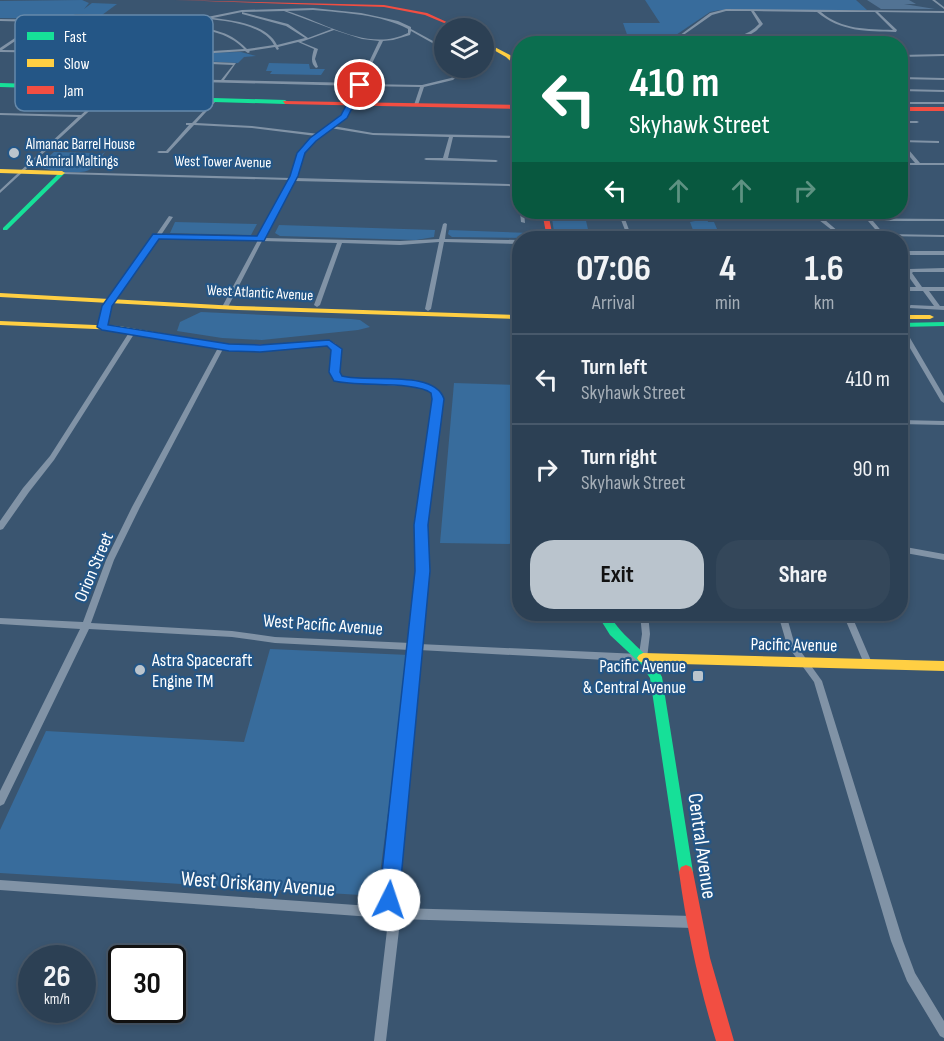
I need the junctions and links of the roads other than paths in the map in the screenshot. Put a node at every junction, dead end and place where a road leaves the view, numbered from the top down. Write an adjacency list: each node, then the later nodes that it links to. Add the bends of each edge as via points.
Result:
1 (177, 0): 10 (street, via 376,5)
2 (935, 1): 3 (street)
3 (944, 7): 8 (street)
4 (274, 8): 7 (street); 14 (street, via 357,13); 15 (street, via 307,17)
5 (752, 10): 6 (street); 17 (street, via 716,12); 18 (street, via 761,24 758,29)
6 (817, 10): 8 (street); 8 (street, via 830,22 852,30 896,31)
7 (233, 12): 9 (street); 22 (street, via 281,23)
8 (876, 12)
9 (213, 16)
10 (434, 18)
11 (0, 20): 12 (street)
12 (15, 20)
13 (213, 20): 26 (street, via 252,27)
14 (410, 28): 19 (street, via 410,33); 20 (street)
15 (333, 30): 22 (street); 23 (street)
16 (213, 31): 30 (street, via 237,40)
17 (680, 36)
18 (733, 36)
19 (403, 37): 20 (street); 23 (street)
20 (427, 38): 25 (street)
21 (15, 39): 28 (street)
22 (308, 39): 24 (street)
23 (382, 39): 44 (street)
24 (297, 42): 26 (street); 36 (street, via 316,49)
25 (434, 42)
26 (278, 46): 30 (street, via 262,53)
27 (494, 47): 33 (street)
28 (0, 49): 29 (street)
29 (15, 50)
30 (246, 50): 31 (street)
31 (213, 53)
32 (944, 54): 34 (street)
33 (512, 55)
34 (908, 56)
35 (213, 62): 41 (street, via 235,65)
36 (316, 67)
37 (452, 78): 45 (street)
38 (908, 78): 39 (street)
39 (944, 79)
40 (213, 82): 41 (street)
41 (221, 82): 44 (street)
42 (0, 85): 43 (street)
43 (15, 85)
44 (360, 85): 45 (street); 50 (street)
45 (422, 86): 53 (street)
46 (908, 90): 47 (street)
47 (944, 91)
48 (215, 100): 49 (street); 50 (street)
49 (213, 102)
50 (351, 103): 53 (street); 65 (street)
51 (908, 103): 52 (street)
52 (944, 103)
53 (416, 105): 54 (street)
54 (512, 108)
55 (908, 109): 56 (street)
56 (944, 109)
57 (87, 111): 60 (street)
58 (206, 111): 64 (street)
59 (0, 114): 60 (street)
60 (82, 116): 80 (street)
61 (908, 122): 62 (street)
62 (917, 122)
63 (187, 124): 64 (street)
64 (193, 124): 66 (street); 72 (street, via 167,152)
65 (331, 127): 66 (street); 67 (street, via 367,134)
66 (319, 135): 82 (street, via 301,153)
67 (451, 136): 68 (street); 74 (street)
68 (512, 137)
69 (908, 142): 70 (street)
70 (938, 142)
71 (908, 151): 77 (street)
72 (159, 152)
73 (426, 159): 74 (street)
74 (445, 160): 75 (street)
75 (496, 161)
76 (908, 164): 77 (street)
77 (919, 164): 78 (street)
78 (944, 164)
79 (0, 171): 80 (street, West Tower Avenue)
80 (22, 172): 81 (street, West Tower Avenue); 84 (street)
81 (62, 173): 82 (street, West Tower Avenue); 92 (street)
82 (292, 179): 83 (street, West Tower Avenue); 98 (street)
83 (512, 187)
84 (0, 192)
85 (171, 217): 96 (street)
86 (523, 219): 90 (street)
87 (822, 219): 88 (street); 93 (street)
88 (870, 220): 89 (street); 94 (street)
89 (944, 220)
90 (523, 222)
91 (445, 224): 99 (street)
92 (5, 229)
93 (836, 231)
94 (878, 231)
95 (908, 235): 97 (street)
96 (156, 236): 98 (street); 109 (street)
97 (944, 236)
98 (260, 239): 100 (street); 110 (street)
99 (441, 241): 100 (street); 101 (street); 113 (street)
100 (340, 242): 111 (street)
101 (512, 242)
102 (908, 253): 103 (street)
103 (944, 253)
104 (944, 270): 106 (street, via 911,270 909,273)
105 (908, 289): 106 (street)
106 (922, 289): 107 (street); 114 (street)
107 (944, 289)
108 (0, 295): 109 (street, West Atlantic Avenue)
109 (112, 299): 110 (street, West Atlantic Avenue); 121 (street)
110 (226, 304): 111 (street, West Atlantic Avenue); 117 (street, West Atlantic Avenue)
111 (317, 305): 113 (street, West Atlantic Avenue)
112 (911, 307): 114 (street)
113 (428, 309): 115 (street, West Atlantic Avenue)
114 (942, 311): 116 (street)
115 (512, 312)
116 (908, 316)
117 (512, 317)
118 (0, 323): 121 (street)
119 (944, 324): 120 (street)
120 (908, 325)
121 (102, 327): 122 (street)
122 (133, 331): 125 (street); 129 (street, via 52,458)
123 (909, 342): 126 (street)
124 (332, 344): 125 (street); 138 (street, via 337,349 334,372 338,378 424,385 438,395 421,525 423,571)
125 (221, 347): 137 (street, Orion Street, via 126,528)
126 (944, 401)
127 (908, 422): 128 (street)
128 (944, 423)
129 (0, 527)
130 (908, 550): 131 (street)
131 (944, 557)
132 (0, 621): 137 (street, West Pacific Avenue)
133 (605, 621): 139 (street, via 613,633)
134 (645, 621): 139 (street)
135 (784, 621): 140 (street, via 790,643)
136 (851, 621): 141 (street)
137 (86, 626): 138 (street, West Pacific Avenue); 143 (street, Orion Street)
138 (415, 647): 139 (street, West Pacific Avenue); 145 (street, via 392,855)
139 (643, 658): 140 (street, Pacific Avenue); 146 (street, Central Avenue, via 656,676 661,699)
140 (803, 662): 141 (street, Pacific Avenue); 147 (street, via 818,681 897,941 911,977)
141 (868, 663): 142 (street, Pacific Avenue)
142 (944, 666)
143 (0, 801)
144 (0, 885): 145 (street, West Oriskany Avenue)
145 (390, 913): 146 (street, West Oriskany Avenue); 148 (street, via 393,930)
146 (693, 922): 149 (street, Central Avenue)
147 (944, 1032)
148 (380, 1041)
149 (725, 1041)

